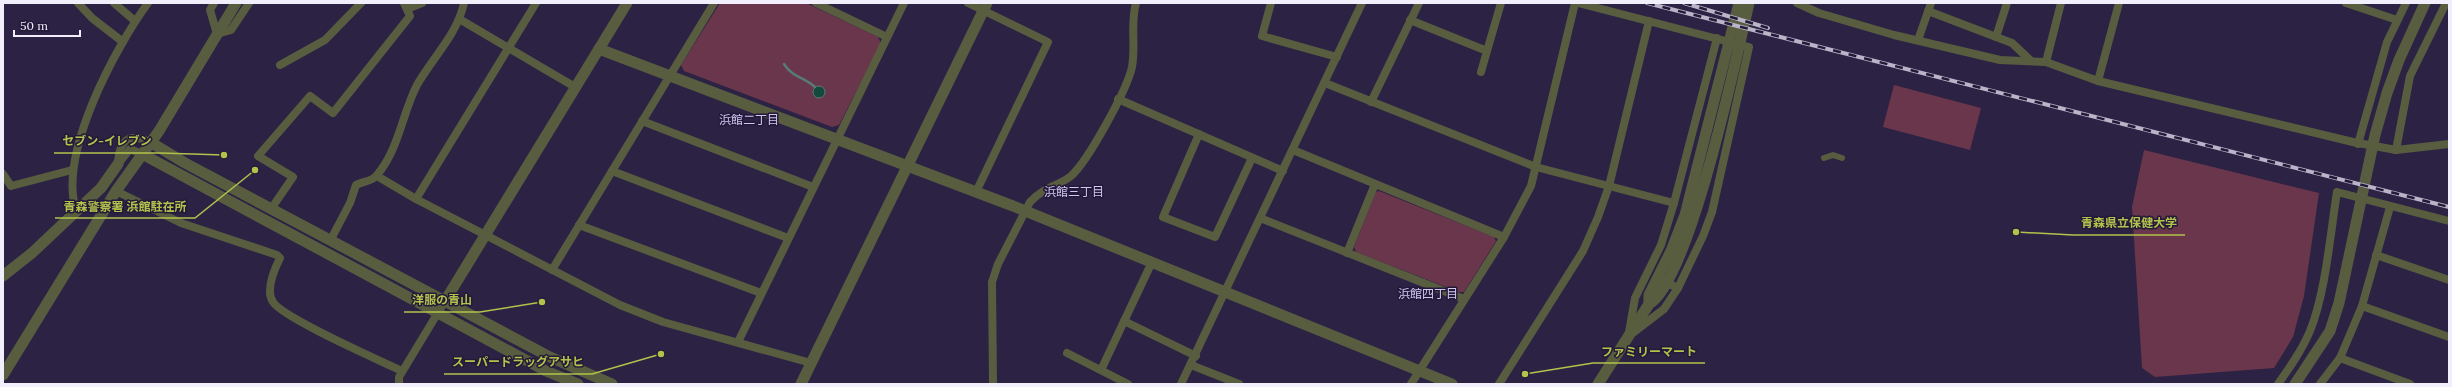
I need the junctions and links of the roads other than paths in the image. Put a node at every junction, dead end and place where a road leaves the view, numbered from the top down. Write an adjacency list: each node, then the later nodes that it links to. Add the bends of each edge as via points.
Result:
1 (78, 3): 45 (street, via 92,18)
2 (114, 3): 38 (street)
3 (148, 3): 38 (street)
4 (214, 3): 40 (street, via 210,10)
5 (236, 3): 40 (street)
6 (249, 3): 40 (street, via 231,30)
7 (422, 3): 32 (street)
8 (464, 3): 35 (street)
9 (536, 3): 46 (street)
10 (627, 3): 47 (street)
11 (714, 3): 54 (street)
12 (816, 3): 42 (street)
13 (904, 3): 42 (street)
14 (968, 3): 33 (street)
15 (1136, 3): 58 (street, via 1132,16 1132,67)
16 (1271, 3): 49 (street, via 1262,36)
17 (1362, 3): 49 (street)
18 (1419, 3): 36 (street)
19 (1501, 3): 48 (street)
20 (1576, 3): 39 (street); 74 (street)
21 (1739, 3): 101 (street)
22 (1749, 3): 101 (street, via 1699,204 1689,235)
23 (1797, 3): 44 (street, via 1872,29)
24 (2007, 3): 41 (street)
25 (2061, 3): 51 (street)
26 (2119, 3): 55 (street)
27 (2346, 3): 37 (street)
28 (2406, 3): 37 (street)
29 (2425, 3): 141 (street, via 2399,60 2376,135 2339,303 2330,331)
30 (2446, 3): 67 (street, via 2410,76)
31 (359, 4): 52 (street, via 325,40)
32 (405, 6): 88 (street, via 410,16 333,113 310,96 258,156 293,177)
33 (985, 7): 73 (street); 84 (street, via 1048,42)
34 (1929, 7): 41 (street); 44 (street)
35 (461, 20): 46 (street); 79 (street, via 417,85 388,157)
36 (1410, 20): 48 (street); 59 (street)
37 (2397, 20): 64 (street, via 2386,47)
38 (135, 21): 45 (street)
39 (1649, 21): 43 (street); 81 (street)
40 (217, 34): 63 (street)
41 (1996, 36): 50 (street, via 2020,48)
42 (887, 37): 62 (street)
43 (1717, 38): 86 (street); 106 (street, via 1749,47 1712,212)
44 (1918, 40): 50 (street, via 2000,60)
45 (123, 42): 75 (street, via 87,117)
46 (509, 48): 57 (street); 85 (street)
47 (599, 49): 54 (street); 57 (street)
48 (1487, 51): 53 (street)
49 (1337, 57): 56 (street)
50 (2030, 60): 51 (street)
51 (2046, 62): 55 (street)
52 (280, 65)
53 (1481, 72)
54 (670, 76): 60 (street); 62 (street)
55 (2098, 81): 64 (street)
56 (1325, 84): 59 (street); 66 (street)
57 (576, 87): 94 (street)
58 (1118, 99): 61 (street); 90 (street, via 1083,162 1070,177 1038,193)
59 (1371, 102): 74 (street)
60 (642, 121): 76 (street); 82 (street)
61 (1200, 134): 69 (street); 69 (street, via 1163,217 1215,238)
62 (836, 140): 73 (street); 82 (street)
63 (150, 142): 68 (street); 72 (street, via 136,137 126,140 118,151); 88 (street)
64 (2358, 144): 67 (street)
65 (2449, 144): 67 (street)
66 (1293, 150): 77 (street); 80 (street)
67 (2396, 150)
68 (142, 154): 72 (street, via 130,149); 83 (street); 113 (street)
69 (1252, 158): 77 (street)
70 (1824, 158): 71 (street, via 1833,155)
71 (1842, 158)
72 (118, 164): 89 (street, via 107,182)
73 (907, 167): 84 (street); 121 (street)
74 (1536, 167): 81 (street); 95 (street, via 1524,202)
75 (72, 170): 78 (street, via 11,186); 89 (street)
76 (612, 171): 93 (street); 96 (street)
77 (1283, 171): 91 (street)
78 (3, 174)
79 (377, 176): 85 (street); 97 (street, via 356,185 350,203)
80 (1375, 184): 95 (street); 98 (street)
81 (1609, 186): 86 (street); 138 (street, via 1583,250)
82 (813, 187): 96 (street)
83 (116, 191): 125 (street, via 181,223 277,255 280,258 272,274 273,303 301,322); 126 (street)
84 (976, 192): 90 (street)
85 (416, 200): 94 (street)
86 (1674, 203): 115 (street, via 1661,245 1635,298)
87 (2390, 206): 92 (street); 99 (street); 140 (street, via 2337,192 2318,305 2300,352)
88 (271, 209): 97 (street)
89 (76, 210): 103 (street, via 32,253)
90 (1026, 212): 100 (street); 132 (street, via 998,264 992,282)
91 (1260, 218): 98 (street); 107 (street)
92 (2449, 221)
93 (579, 225): 102 (street); 108 (street)
94 (486, 234): 102 (street); 110 (street)
95 (1504, 237): 109 (street)
96 (788, 238): 108 (street)
97 (330, 241): 110 (street)
98 (1347, 253): 109 (street)
99 (2376, 255): 104 (street); 112 (street)
100 (1152, 262): 107 (street); 114 (street)
101 (1670, 267): 105 (street); 111 (street, via 1649,295)
102 (552, 270): 117 (street, via 585,288 649,316)
103 (3, 276)
104 (2449, 280)
105 (1667, 283): 106 (street); 111 (street, via 1657,300)
106 (1678, 288): 115 (street, via 1664,309)
107 (1224, 292): 119 (street); 124 (street)
108 (761, 293): 117 (street)
109 (1464, 299): 124 (street)
110 (445, 301): 113 (street); 130 (street, via 550,357)
111 (1649, 304): 115 (street)
112 (2362, 306): 116 (street); 120 (street)
113 (438, 312): 125 (street); 129 (street, via 546,370)
114 (1124, 321): 119 (street); 123 (street)
115 (1629, 336): 139 (street)
116 (2449, 337)
117 (738, 342): 121 (street)
118 (1067, 353): 123 (street)
119 (1196, 356): 122 (street)
120 (2340, 358): 127 (street); 142 (street)
121 (811, 363): 131 (street)
122 (1191, 365): 134 (street); 135 (street)
123 (1101, 370): 133 (street)
124 (1420, 370): 136 (street); 137 (street)
125 (402, 371): 128 (street, via 398,377)
126 (3, 375)
127 (2393, 382): 143 (street)
128 (399, 384)
129 (578, 384)
130 (612, 384)
131 (801, 384)
132 (993, 384)
133 (1128, 384)
134 (1181, 384)
135 (1239, 384)
136 (1411, 384)
137 (1452, 384)
138 (1499, 384)
139 (1598, 384)
140 (2278, 384)
141 (2294, 384)
142 (2320, 384)
143 (2410, 384)

